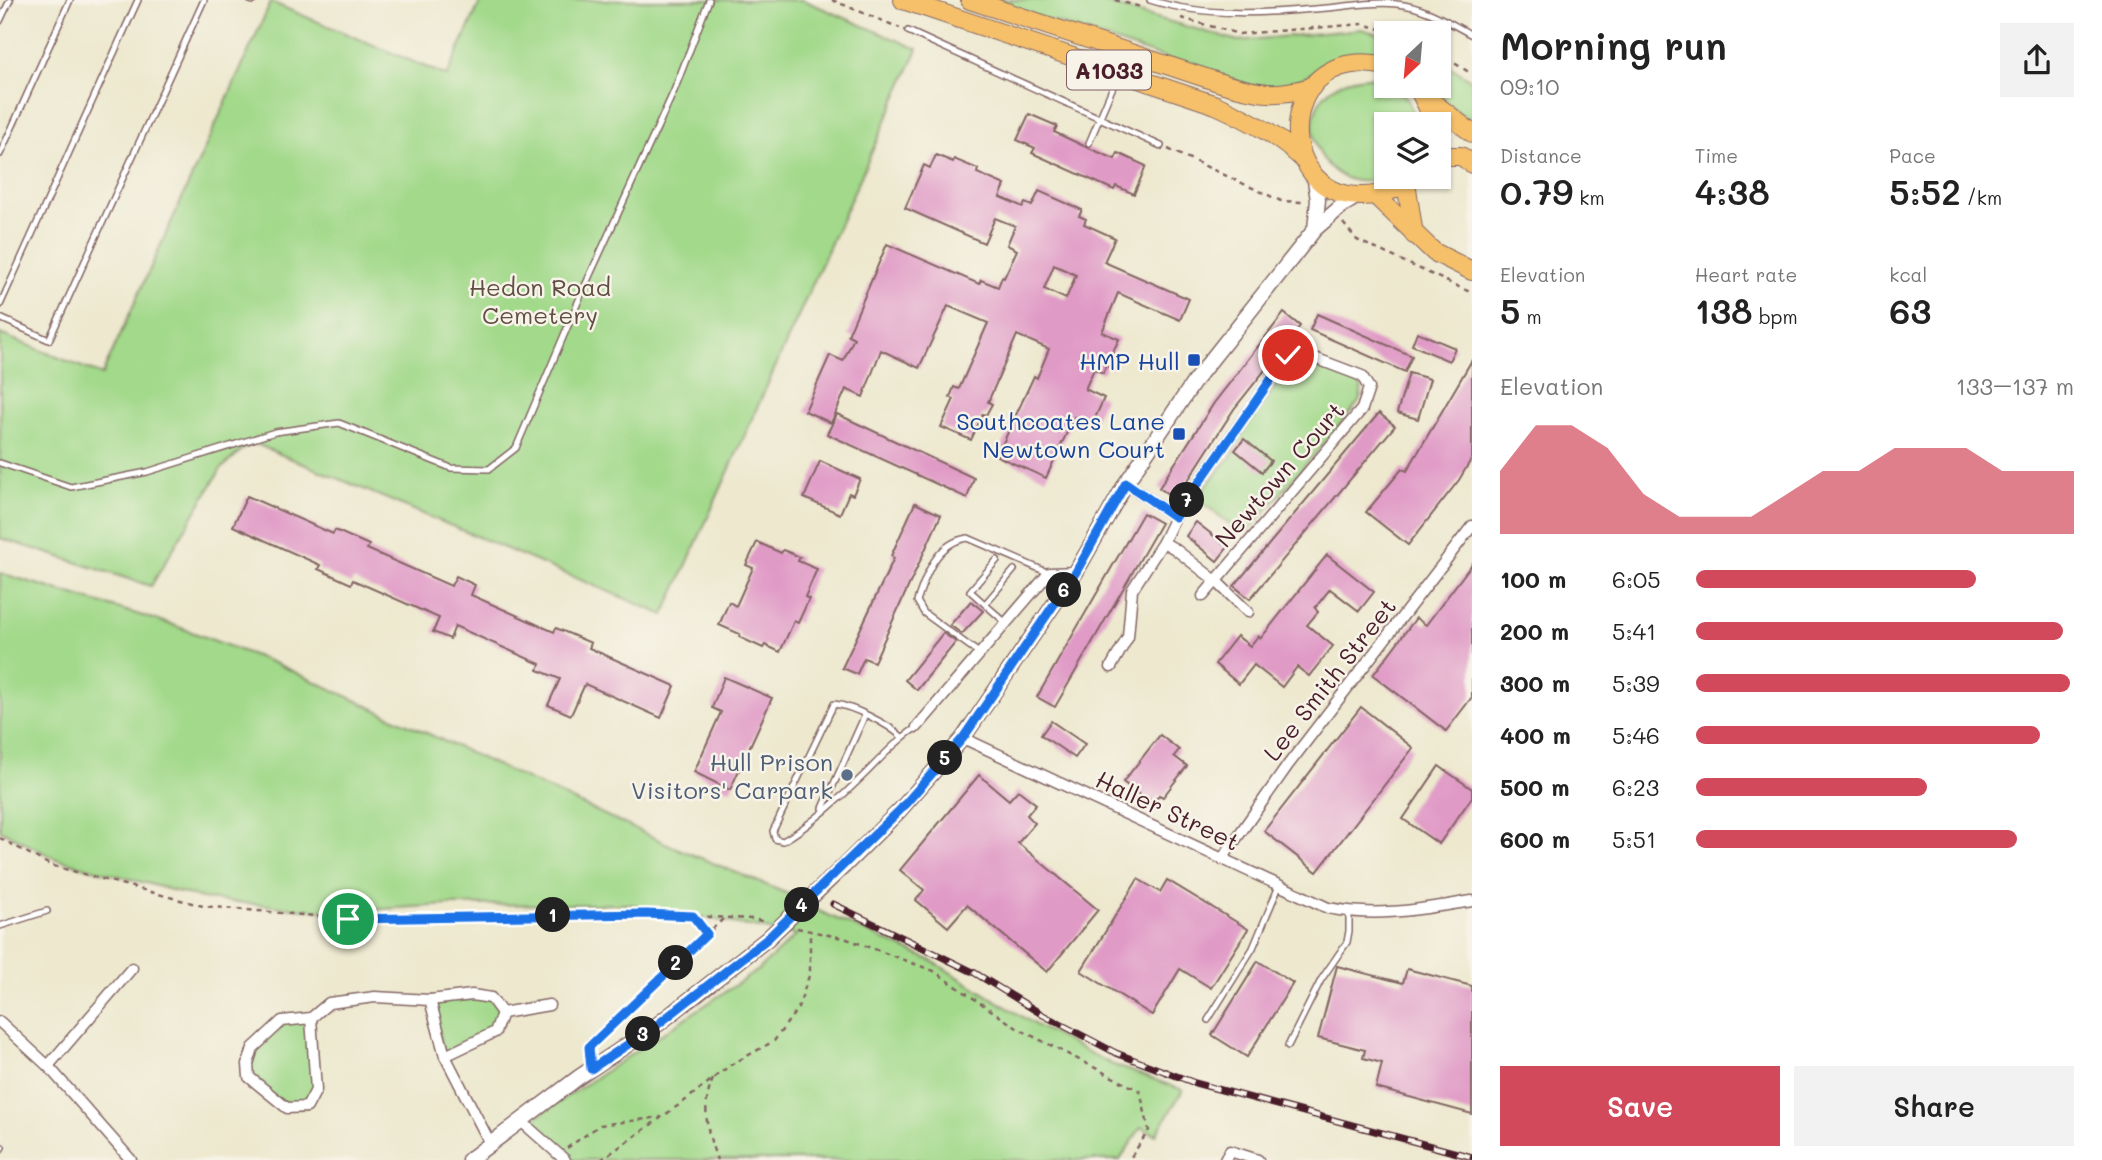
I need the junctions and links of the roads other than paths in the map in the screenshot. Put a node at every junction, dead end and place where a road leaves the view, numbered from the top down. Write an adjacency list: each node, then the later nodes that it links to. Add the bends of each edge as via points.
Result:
1 (10, 0): 11 (lane)
2 (70, 0): 22 (lane)
3 (138, 0): 32 (lane)
4 (204, 0): 33 (lane, via 49,340)
5 (709, 0): 34 (lane, via 674,91 516,448 489,469 452,468 339,423 275,432 147,472 71,487)
6 (903, 0): 15 (highway, A1033)
7 (970, 0): 16 (highway, A1033, via 1262,94)
8 (1150, 0): 10 (lane, via 1211,11)
9 (1290, 0): 10 (lane)
10 (1291, 10): 13 (lane, via 1396,4 1431,13)
11 (0, 21)
12 (908, 31): 18 (lane)
13 (1472, 35)
14 (1374, 63): 16 (highway, A1033, via 1347,64 1328,72)
15 (1118, 74): 18 (lane); 25 (highway, A1033, via 1216,105 1260,125)
16 (1312, 87): 25 (highway, via 1297,122 1298,142)
17 (1428, 98): 19 (highway)
18 (1100, 117): 20 (lane); 21 (lane)
19 (1472, 133)
20 (1089, 143)
21 (1161, 146)
22 (0, 154)
23 (1451, 156): 24 (highway, via 1461,156)
24 (1472, 164)
25 (1309, 167): 28 (highway, A1033, via 1327,185); 29 (street, via 1318,200)
26 (1394, 189): 28 (highway)
27 (1409, 189): 30 (highway)
28 (1367, 196): 29 (street, via 1343,205); 30 (highway, A1033)
29 (1315, 229): 35 (street, via 1196,379)
30 (1414, 235): 31 (highway, A1033, via 1434,252)
31 (1472, 271)
32 (0, 305)
33 (0, 318)
34 (0, 463)
35 (1126, 483): 36 (street); 41 (street)
36 (1175, 517): 38 (street, Newtown Court); 43 (street, Newtown Court, via 1288,355 1304,354 1362,376 1369,388 1362,410)
37 (1472, 526): 55 (street, Lee Smith Street, via 1288,765)
38 (1163, 542): 43 (street, Newtown Court); 49 (street, Newtown Court, via 1132,590 1128,637)
39 (997, 561): 45 (lane, via 970,591)
40 (1014, 570): 45 (lane)
41 (1076, 572): 42 (street); 53 (street)
42 (1049, 573): 47 (street); 48 (lane, via 968,538 956,540 937,556 917,601 924,613)
43 (1216, 580): 44 (street, Newtown Court); 46 (street, Newtown Court)
44 (1203, 596)
45 (985, 604): 47 (lane)
46 (1248, 612)
47 (1005, 622): 48 (street)
48 (979, 653): 51 (street)
49 (1111, 667)
50 (865, 715): 52 (lane); 54 (lane); 54 (lane, via 834,704 774,831 775,839 783,841)
51 (917, 727): 52 (lane)
52 (902, 737): 54 (lane)
53 (963, 738): 55 (street, Haller Street); 71 (street, bridge, via 900,810 767,939 657,1025)
54 (822, 811)
55 (1222, 859): 56 (street, Haller Street)
56 (1279, 886): 59 (street, Haller Street, via 1328,908); 66 (lane, via 1253,948)
57 (1472, 901): 59 (street, Haller Street)
58 (47, 911): 60 (lane)
59 (1354, 913): 68 (lane, via 1347,942 1321,980)
60 (0, 926)
61 (132, 968): 70 (street)
62 (429, 1000): 64 (street, via 472,995 491,998); 65 (street, via 375,997 329,1003); 69 (street)
63 (550, 1005): 64 (street)
64 (502, 1013): 69 (street, via 495,1032)
65 (311, 1018): 65 (street, via 316,1090 307,1107 287,1108 249,1077 248,1064 254,1048 282,1021)
66 (1208, 1020)
67 (0, 1022): 70 (street)
68 (1289, 1046)
69 (445, 1056): 72 (street)
70 (48, 1066): 74 (street)
71 (520, 1120): 72 (street); 73 (street)
72 (490, 1143): 75 (street)
73 (562, 1158)
74 (131, 1160)
75 (469, 1160)
76 (1225, 1160): 77 (street, via 1230,1151)
77 (1258, 1160)

